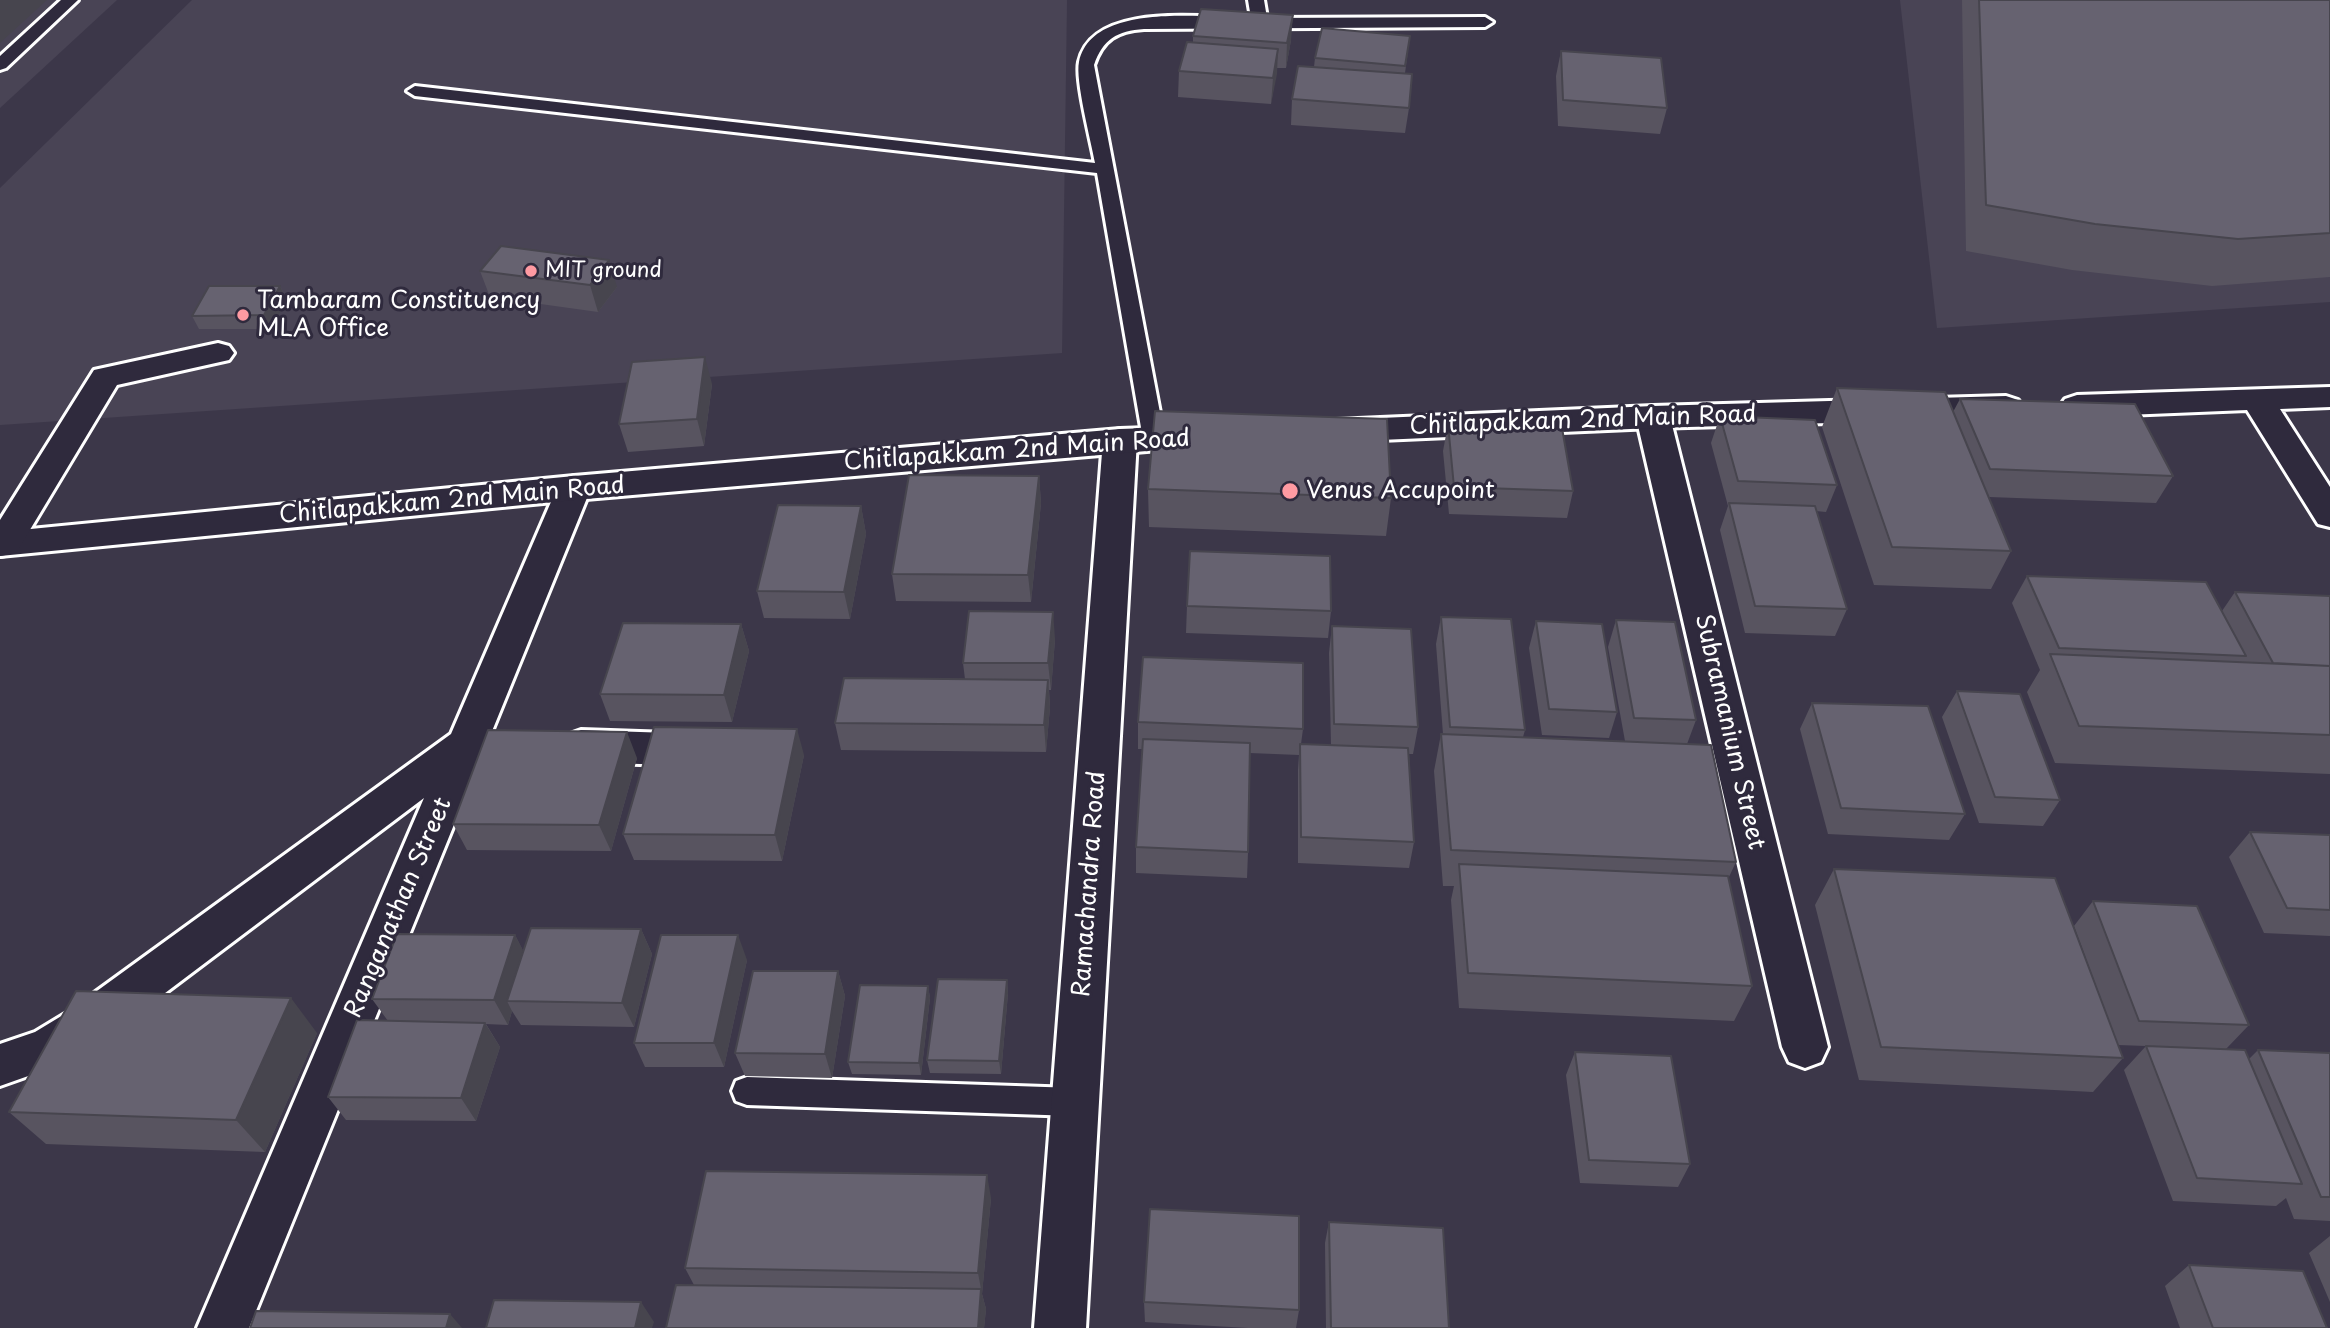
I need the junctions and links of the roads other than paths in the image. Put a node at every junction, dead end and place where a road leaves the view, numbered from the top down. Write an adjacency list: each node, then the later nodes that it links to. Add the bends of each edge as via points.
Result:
1 (70, 0): 5 (lane)
2 (1256, 0): 4 (lane)
3 (1485, 22): 4 (lane)
4 (1259, 23): 7 (lane, via 1132,24 1106,31 1091,46 1086,65)
5 (0, 65)
6 (415, 91): 7 (lane)
7 (1105, 169): 14 (lane)
8 (218, 353): 17 (main road, via 105,377)
9 (2330, 397): 10 (main road, Chitlapakkam 2nd Main Road)
10 (2258, 401): 11 (main road, Chitlapakkam 2nd Main Road); 16 (main road)
11 (1653, 417): 12 (main road, Chitlapakkam 2nd Main Road); 21 (main road, Subramanium Street)
12 (1307, 432)
13 (1237, 435): 14 (main road, Chitlapakkam 2nd Main Road)
14 (1137, 440): 15 (main road, Chitlapakkam 2nd Main Road); 24 (main road, Ramachandra Road)
15 (574, 488): 17 (main road, Chitlapakkam 2nd Main Road); 18 (main road, Ranganathan Street)
16 (2330, 515)
17 (1, 544)
18 (489, 742): 22 (main road, via 84,1027 49,1048); 25 (main road, Ranganathan Street)
19 (550, 744): 20 (main road)
20 (740, 751)
21 (1805, 1047)
22 (0, 1065)
23 (747, 1091): 24 (lane)
24 (1075, 1102): 26 (main road, Ramachandra Road)
25 (223, 1328)
26 (1060, 1328)

